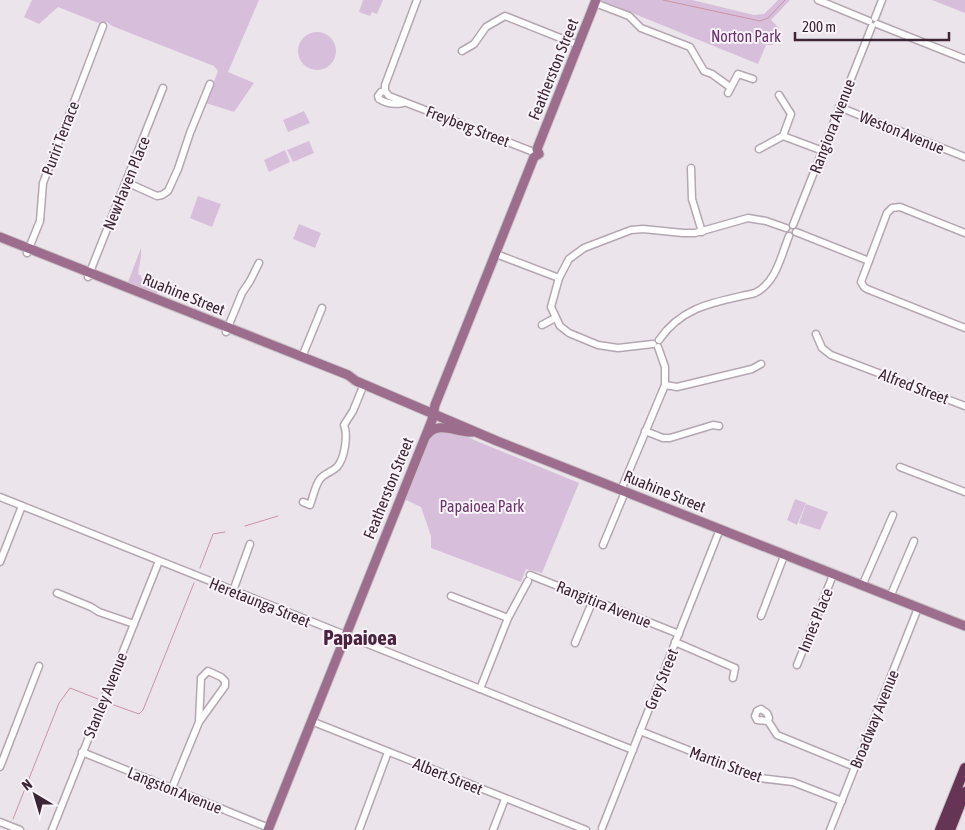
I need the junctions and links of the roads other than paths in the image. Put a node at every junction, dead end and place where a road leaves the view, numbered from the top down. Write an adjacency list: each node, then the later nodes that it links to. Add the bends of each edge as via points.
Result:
1 (417, 0): 18 (street, Freyberg Street, via 385,92)
2 (818, 0): 5 (street)
3 (882, 0): 5 (street, Rangiora Avenue)
4 (596, 2): 7 (main road, Featherston Street); 10 (street, via 629,16 641,28 690,48 704,71 729,90 738,74)
5 (873, 22): 9 (street); 14 (street, Rangiora Avenue)
6 (103, 26): 30 (street, Puriri Terrace, via 43,183 40,221)
7 (578, 45): 8 (street, via 505,16 486,27 474,44); 18 (main road, Featherston Street)
8 (462, 51)
9 (965, 59)
10 (753, 80)
11 (210, 84): 21 (street, via 166,193 157,196)
12 (163, 88): 21 (street, NewHaven Place)
13 (779, 95): 15 (street, via 791,114)
14 (839, 107): 17 (street, Rangiora Avenue); 19 (street, Weston Avenue)
15 (783, 136): 16 (street); 17 (street)
16 (759, 148)
17 (823, 150): 22 (street, Rangiora Avenue)
18 (534, 152): 31 (main road, Featherston Street)
19 (965, 157)
20 (691, 168): 24 (street, via 692,199)
21 (126, 182): 34 (street, NewHaven Place)
22 (793, 225): 23 (street); 25 (street)
23 (786, 228): 24 (street, via 748,218); 27 (street)
24 (702, 232): 35 (street, via 631,230 584,248 569,259)
25 (796, 232): 27 (street); 32 (street)
26 (965, 233): 32 (street, via 900,207 892,208 887,213)
27 (789, 236): 42 (street, via 772,279 762,290 695,308 665,332)
28 (0, 237): 30 (main road, Ruahine Street)
29 (0, 242): 30 (main road, Ruahine Street)
30 (28, 251): 34 (main road, Ruahine Street)
31 (496, 254): 35 (street); 48 (main road, Featherston Street)
32 (869, 261): 39 (street, via 862,285)
33 (259, 263): 40 (street)
34 (89, 275): 40 (main road, Ruahine Street)
35 (559, 278): 37 (street, via 551,307)
36 (322, 308): 43 (street)
37 (555, 318): 38 (street); 42 (street, via 569,333 604,346 618,348)
38 (542, 325)
39 (965, 328)
40 (227, 330): 43 (main road, Ruahine Street); 45 (main road, Ruahine Street, via 346,380)
41 (816, 334): 47 (street, Alfred Street, via 827,352)
42 (657, 344): 46 (street, via 665,367)
43 (302, 357): 45 (main road, Ruahine Street)
44 (761, 364): 46 (street, via 677,387)
45 (360, 382): 48 (main road, Ruahine Street); 57 (street, via 353,411 344,425 347,438 340,462 318,481 310,505)
46 (665, 385): 50 (street)
47 (965, 406)
48 (433, 413): 51 (main road, Ruahine Street); 52 (main road, Featherston Street)
49 (719, 426): 50 (street, via 712,425 670,438)
50 (645, 431): 54 (street)
51 (476, 432): 52 (main road, via 441,427); 54 (main road, Ruahine Street)
52 (425, 437): 80 (main road, Featherston Street)
53 (900, 467): 55 (street)
54 (623, 491): 60 (main road, Ruahine Street); 63 (street)
55 (965, 492)
56 (0, 497): 58 (street, Heretaunga Street)
57 (303, 502)
58 (22, 506): 65 (street, Heretaunga Street); 66 (street)
59 (893, 515): 68 (street)
60 (720, 529): 64 (main road, Ruahine Street); 79 (street, Grey Street)
61 (914, 541): 72 (street)
62 (250, 544): 69 (street)
63 (603, 545)
64 (784, 556): 67 (main road, Ruahine Street); 75 (street)
65 (159, 561): 69 (street, Heretaunga Street); 77 (street, Stanley Avenue)
66 (0, 562)
67 (833, 575): 68 (main road, Ruahine Street); 83 (street, Innes Place)
68 (862, 586): 72 (main road, Ruahine Street)
69 (233, 591): 80 (street, Heretaunga Street)
70 (57, 593): 77 (street)
71 (451, 596): 76 (street)
72 (890, 597): 74 (main road, Ruahine Street)
73 (593, 600): 76 (street, Rangitira Avenue, via 529,578); 79 (street, Rangitira Avenue); 82 (street)
74 (918, 608): 78 (main road, Ruahine Street); 95 (street, Broadway Avenue)
75 (761, 616)
76 (508, 618): 86 (street)
77 (134, 624): 92 (street, Stanley Avenue)
78 (965, 626)
79 (679, 634): 81 (street, Grey Street)
80 (345, 635): 86 (street, Heretaunga Street); 87 (main road, Featherston Street)
81 (675, 642): 85 (street, via 735,668); 90 (street, Grey Street)
82 (575, 643)
83 (797, 665)
84 (39, 666): 94 (street)
85 (733, 678)
86 (480, 689): 91 (street, Heretaunga Street)
87 (311, 721): 93 (street, Albert Street); 102 (main road, Featherston Street)
88 (768, 721): 95 (street, via 777,735)
89 (199, 722): 89 (street, via 226,686 222,677 208,672 201,678); 97 (street)
90 (640, 730): 91 (street, Grey Street); 100 (street, Martin Street, via 759,778 792,782)
91 (632, 750): 103 (street, Grey Street)
92 (82, 752): 97 (street, Langston Avenue); 105 (street, Stanley Avenue)
93 (388, 752): 99 (street, Albert Street); 106 (street)
94 (0, 767)
95 (855, 768): 100 (street, Broadway Avenue)
96 (965, 768): 111 (highway)
97 (172, 788): 102 (street, Langston Avenue)
98 (964, 795): 112 (highway)
99 (505, 799): 107 (street); 108 (street, Albert Street)
100 (842, 801): 110 (street, Broadway Avenue)
101 (0, 822): 104 (street)
102 (268, 829)
103 (604, 829): 109 (street)
104 (20, 830)
105 (52, 830)
106 (359, 830)
107 (493, 830)
108 (586, 830)
109 (594, 830)
110 (830, 830)
111 (940, 830)
112 (950, 830)

